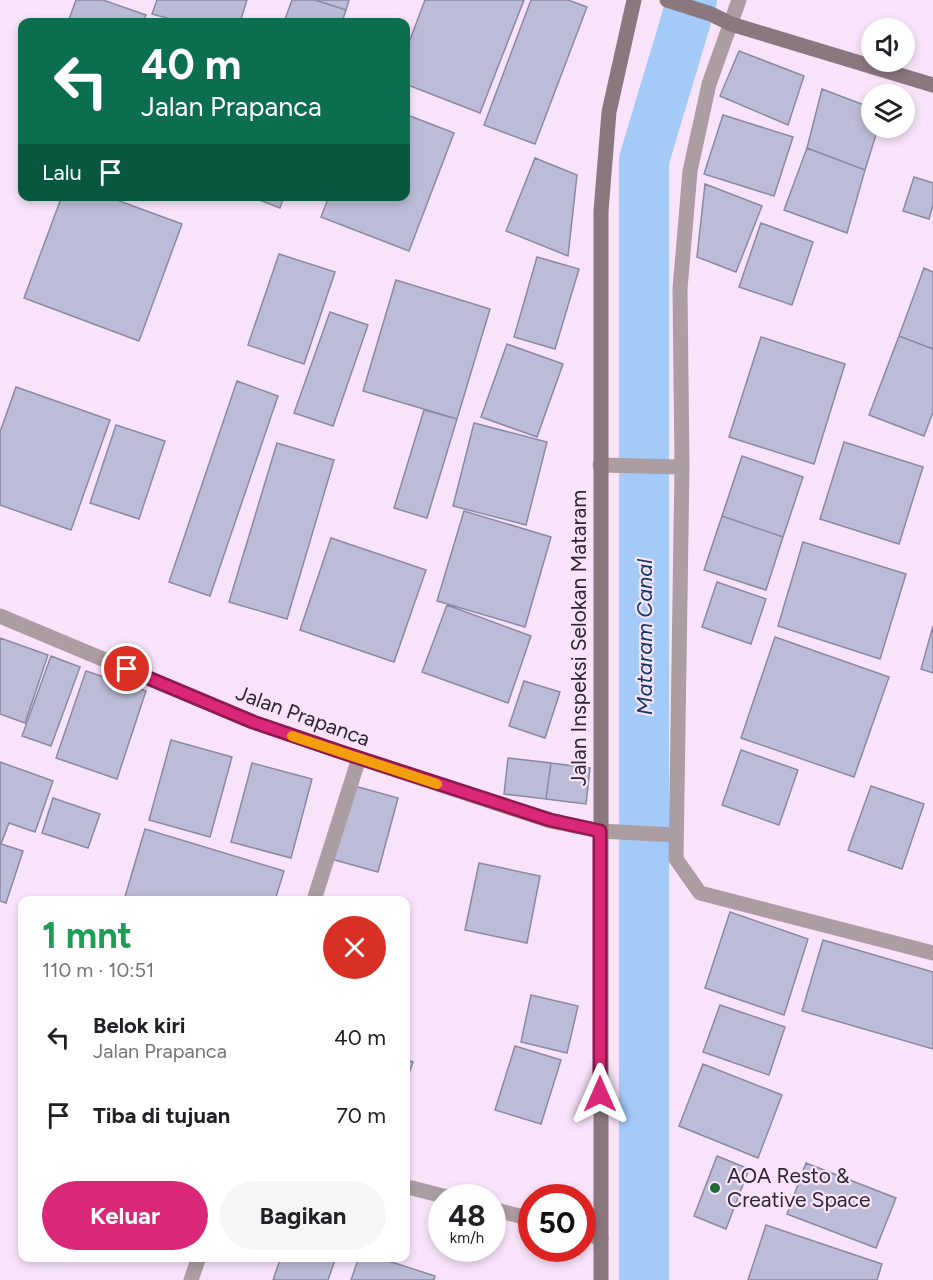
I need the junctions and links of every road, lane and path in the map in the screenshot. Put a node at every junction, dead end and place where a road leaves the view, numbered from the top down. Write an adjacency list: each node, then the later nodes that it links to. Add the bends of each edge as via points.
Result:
1 (634, 0): 6 (main road, Jalan Inspeksi Selokan Mataram, via 609,112 601,211)
2 (667, 0): 4 (main road)
3 (739, 0): 4 (street)
4 (731, 24): 5 (main road); 7 (street, via 709,84 690,171 680,289)
5 (933, 85)
6 (600, 465): 7 (street); 10 (main road, Jalan Inspeksi Selokan Mataram)
7 (682, 467): 11 (street)
8 (0, 616): 9 (street, Jalan Prapanca, via 253,722)
9 (359, 758): 10 (street, Jalan Prapanca, via 550,820); 12 (street)
10 (600, 831): 11 (street, Jalan Prapanca); 17 (main road, Jalan Inspeksi Selokan Mataram)
11 (670, 835): 13 (street, via 676,859 700,893)
12 (315, 896)
13 (933, 953)
14 (411, 1188): 15 (street)
15 (428, 1192)
16 (596, 1237): 17 (street)
17 (601, 1238): 20 (main road, Jalan Inspeksi Selokan Mataram)
18 (197, 1262): 19 (street)
19 (191, 1280)
20 (601, 1280)

